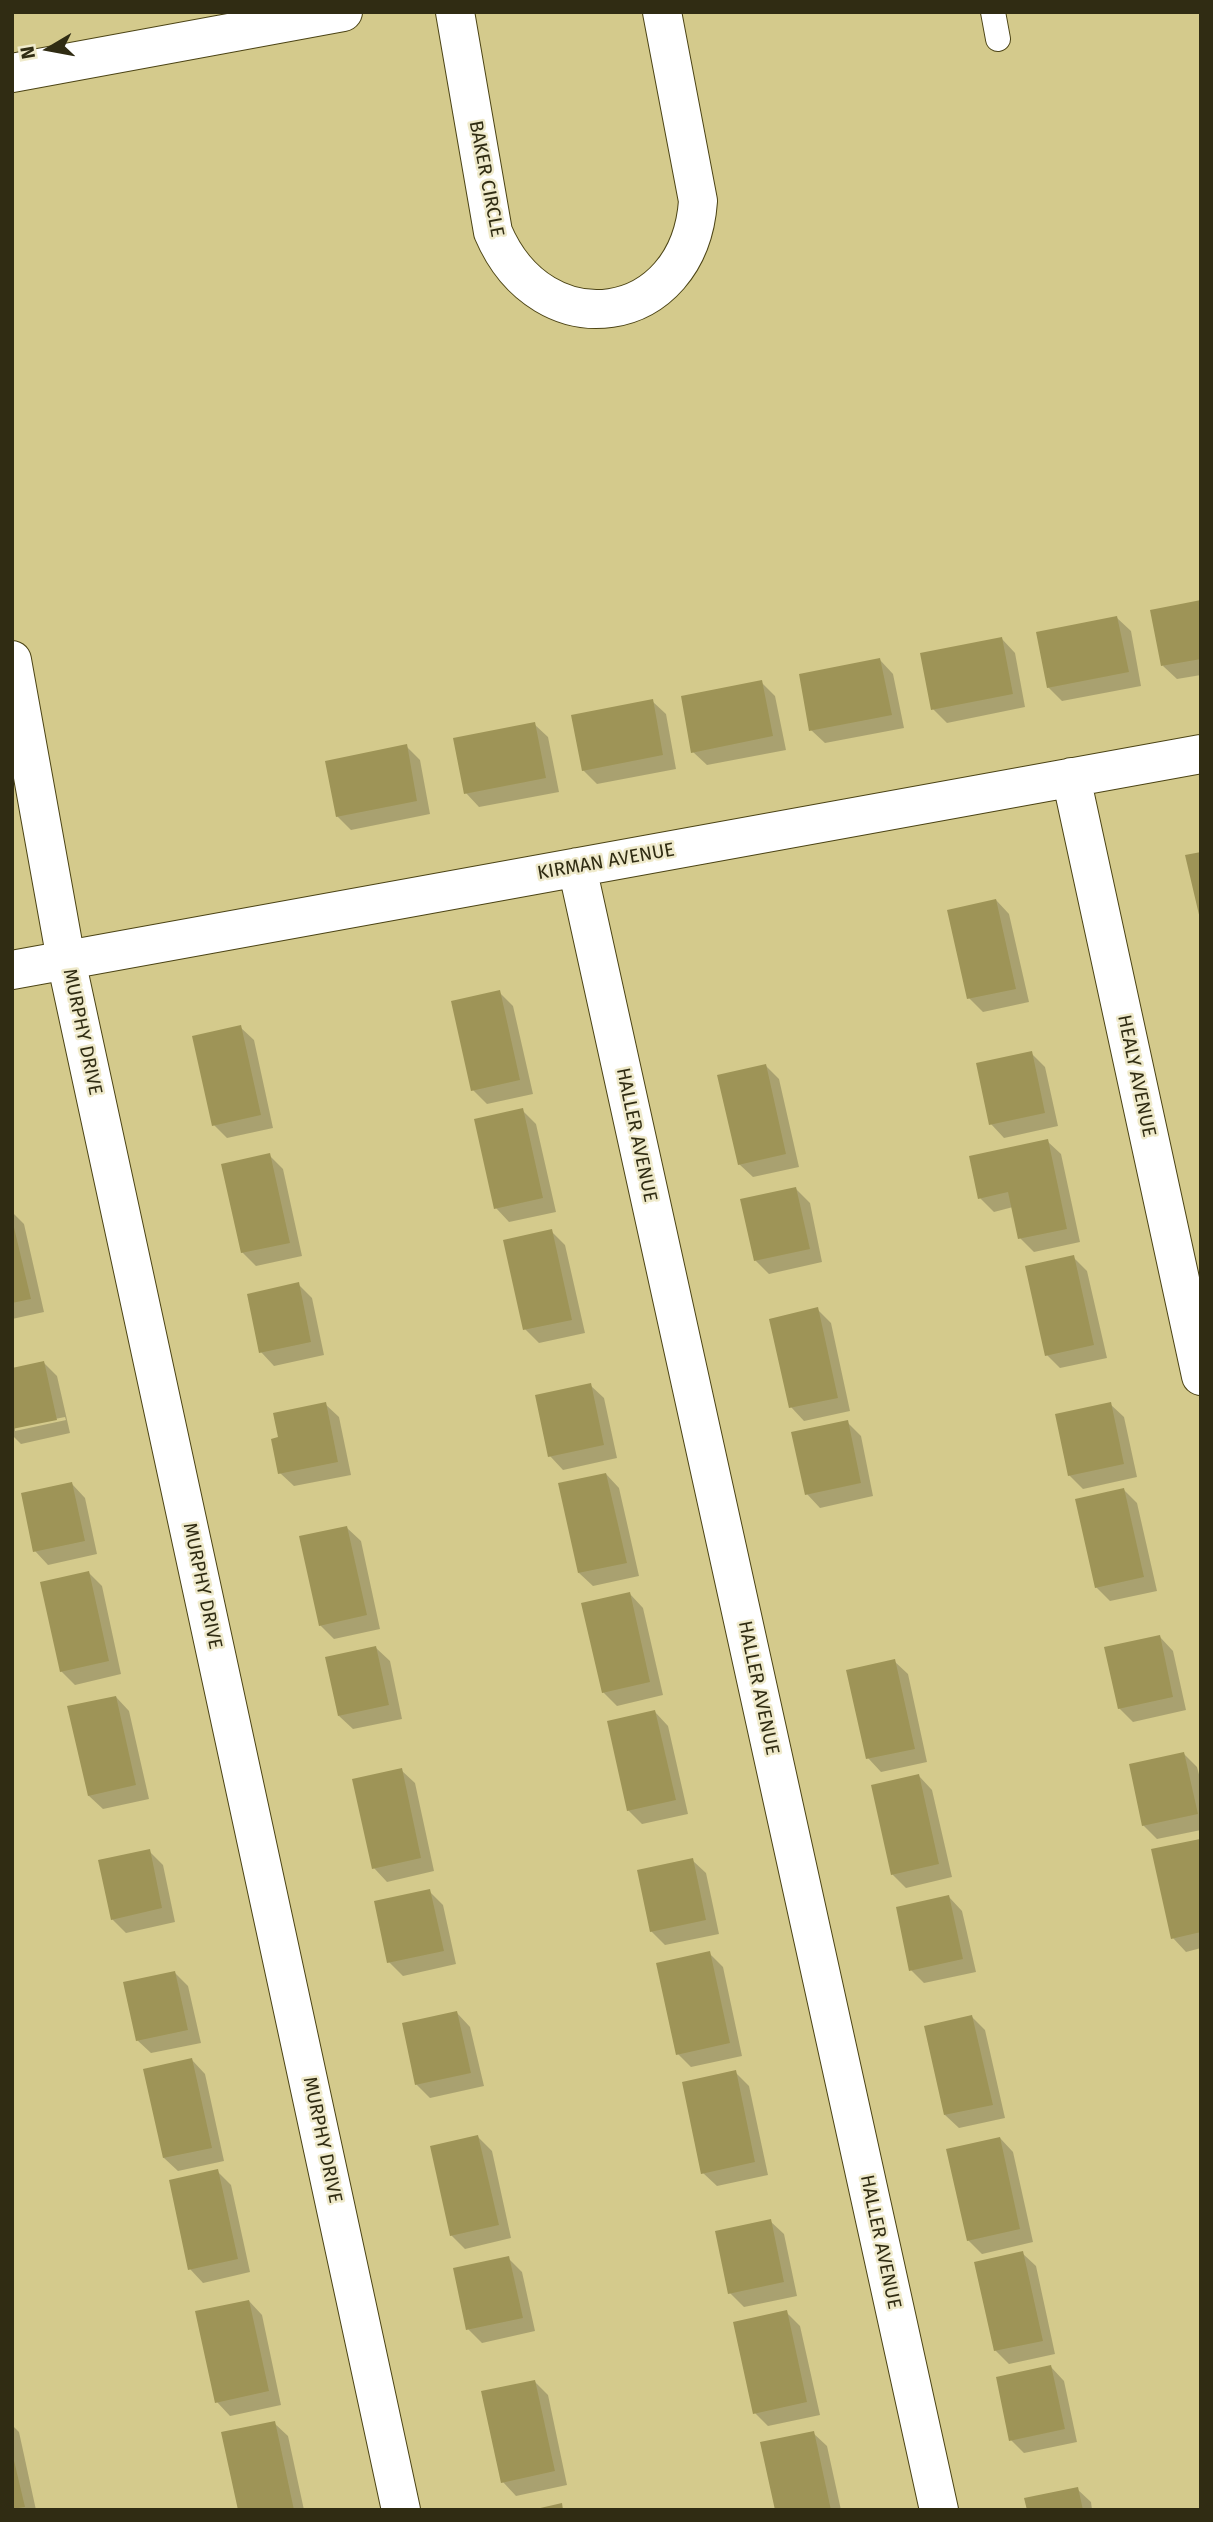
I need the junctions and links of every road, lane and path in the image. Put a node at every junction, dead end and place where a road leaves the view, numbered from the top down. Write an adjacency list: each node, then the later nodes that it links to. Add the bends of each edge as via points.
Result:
1 (343, 12): 6 (street)
2 (455, 12): 3 (street, BAKER CIRCLE, via 493,232 518,276 560,304 584,309 609,308 656,289 688,250 696,226 698,201)
3 (662, 12)
4 (993, 12): 5 (lane)
5 (998, 39)
6 (12, 73)
7 (12, 660): 11 (street, MURPHY DRIVE)
8 (1201, 754): 9 (street, KIRMAN AVENUE)
9 (1071, 777): 10 (street, KIRMAN AVENUE); 13 (street, HEALY AVENUE)
10 (577, 867): 11 (street, KIRMAN AVENUE); 15 (street, HALLER AVENUE)
11 (66, 960): 12 (street, KIRMAN AVENUE); 14 (street, MURPHY DRIVE)
12 (12, 970)
13 (1201, 1376)
14 (401, 2510)
15 (939, 2510)

